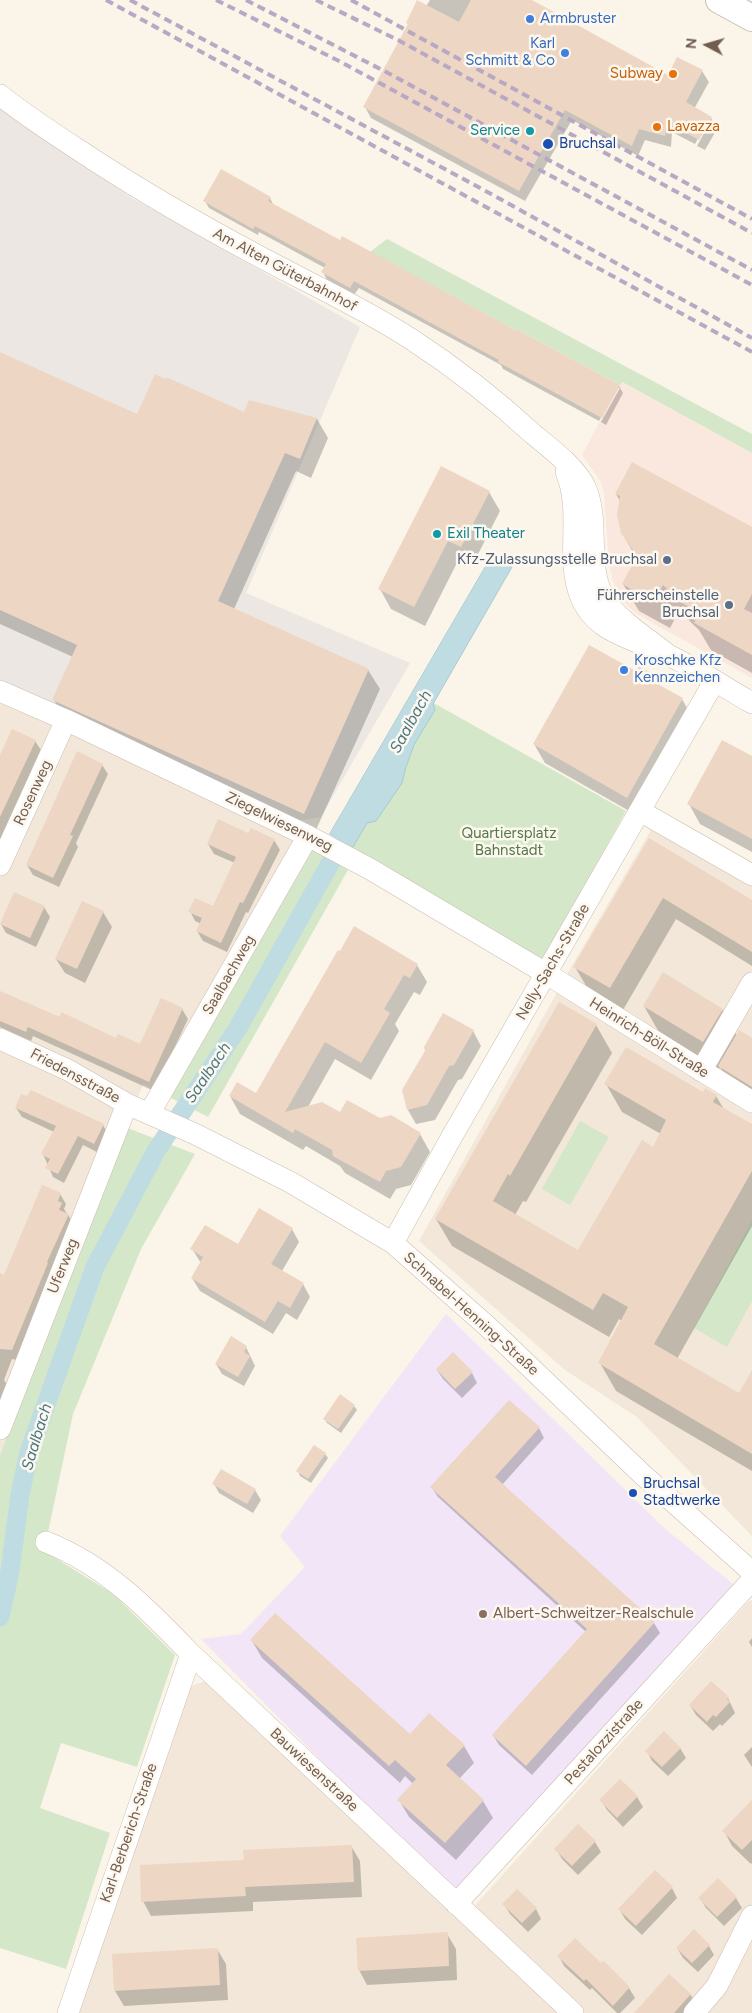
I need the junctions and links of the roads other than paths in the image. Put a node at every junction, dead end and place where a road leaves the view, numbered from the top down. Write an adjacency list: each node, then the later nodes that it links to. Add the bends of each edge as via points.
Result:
1 (719, 0): 2 (street)
2 (752, 18)
3 (0, 95): 4 (street, Am Alten Güterbahnhof, via 35,122 159,201 410,338 479,387 580,478 591,510 597,582 615,613 667,654)
4 (714, 682): 6 (street, Am Alten Güterbahnhof); 8 (street, Nelly-Sachs-Straße)
5 (0, 691): 7 (street, Ziegelwiesenweg)
6 (752, 703)
7 (66, 720): 9 (street, Ziegelwiesenweg); 10 (street, Rosenweg)
8 (640, 811): 11 (street); 12 (street, Nelly-Sachs-Straße)
9 (311, 837): 12 (street, Ziegelwiesenweg); 18 (street, Saalbachweg)
10 (0, 865)
11 (752, 875)
12 (546, 974): 15 (street, Heinrich-Böll-Straße); 19 (street, Nelly-Sachs-Straße)
13 (752, 983): 15 (street)
14 (0, 1039): 17 (street, Friedensstraße, via 68,1070)
15 (701, 1071): 16 (street, Heinrich-Böll-Straße)
16 (752, 1102)
17 (127, 1104): 18 (street, Friedensstraße); 20 (street, Uferweg)
18 (155, 1117): 19 (street, Schnabel-Henning-Straße, via 290,1182)
19 (393, 1243): 22 (street, Schnabel-Henning-Straße)
20 (0, 1429)
21 (46, 1542): 24 (street, Bauwiesenstraße, via 102,1572 146,1607)
22 (752, 1572)
23 (752, 1580): 25 (street, Pestalozzistraße)
24 (191, 1654): 25 (street, Bauwiesenstraße); 27 (street, Karl-Berberich-Straße)
25 (456, 1904): 28 (street, Bauwiesenstraße)
26 (752, 1916): 29 (street, via 716,1986)
27 (68, 2013)
28 (573, 2013)
29 (694, 2013)

